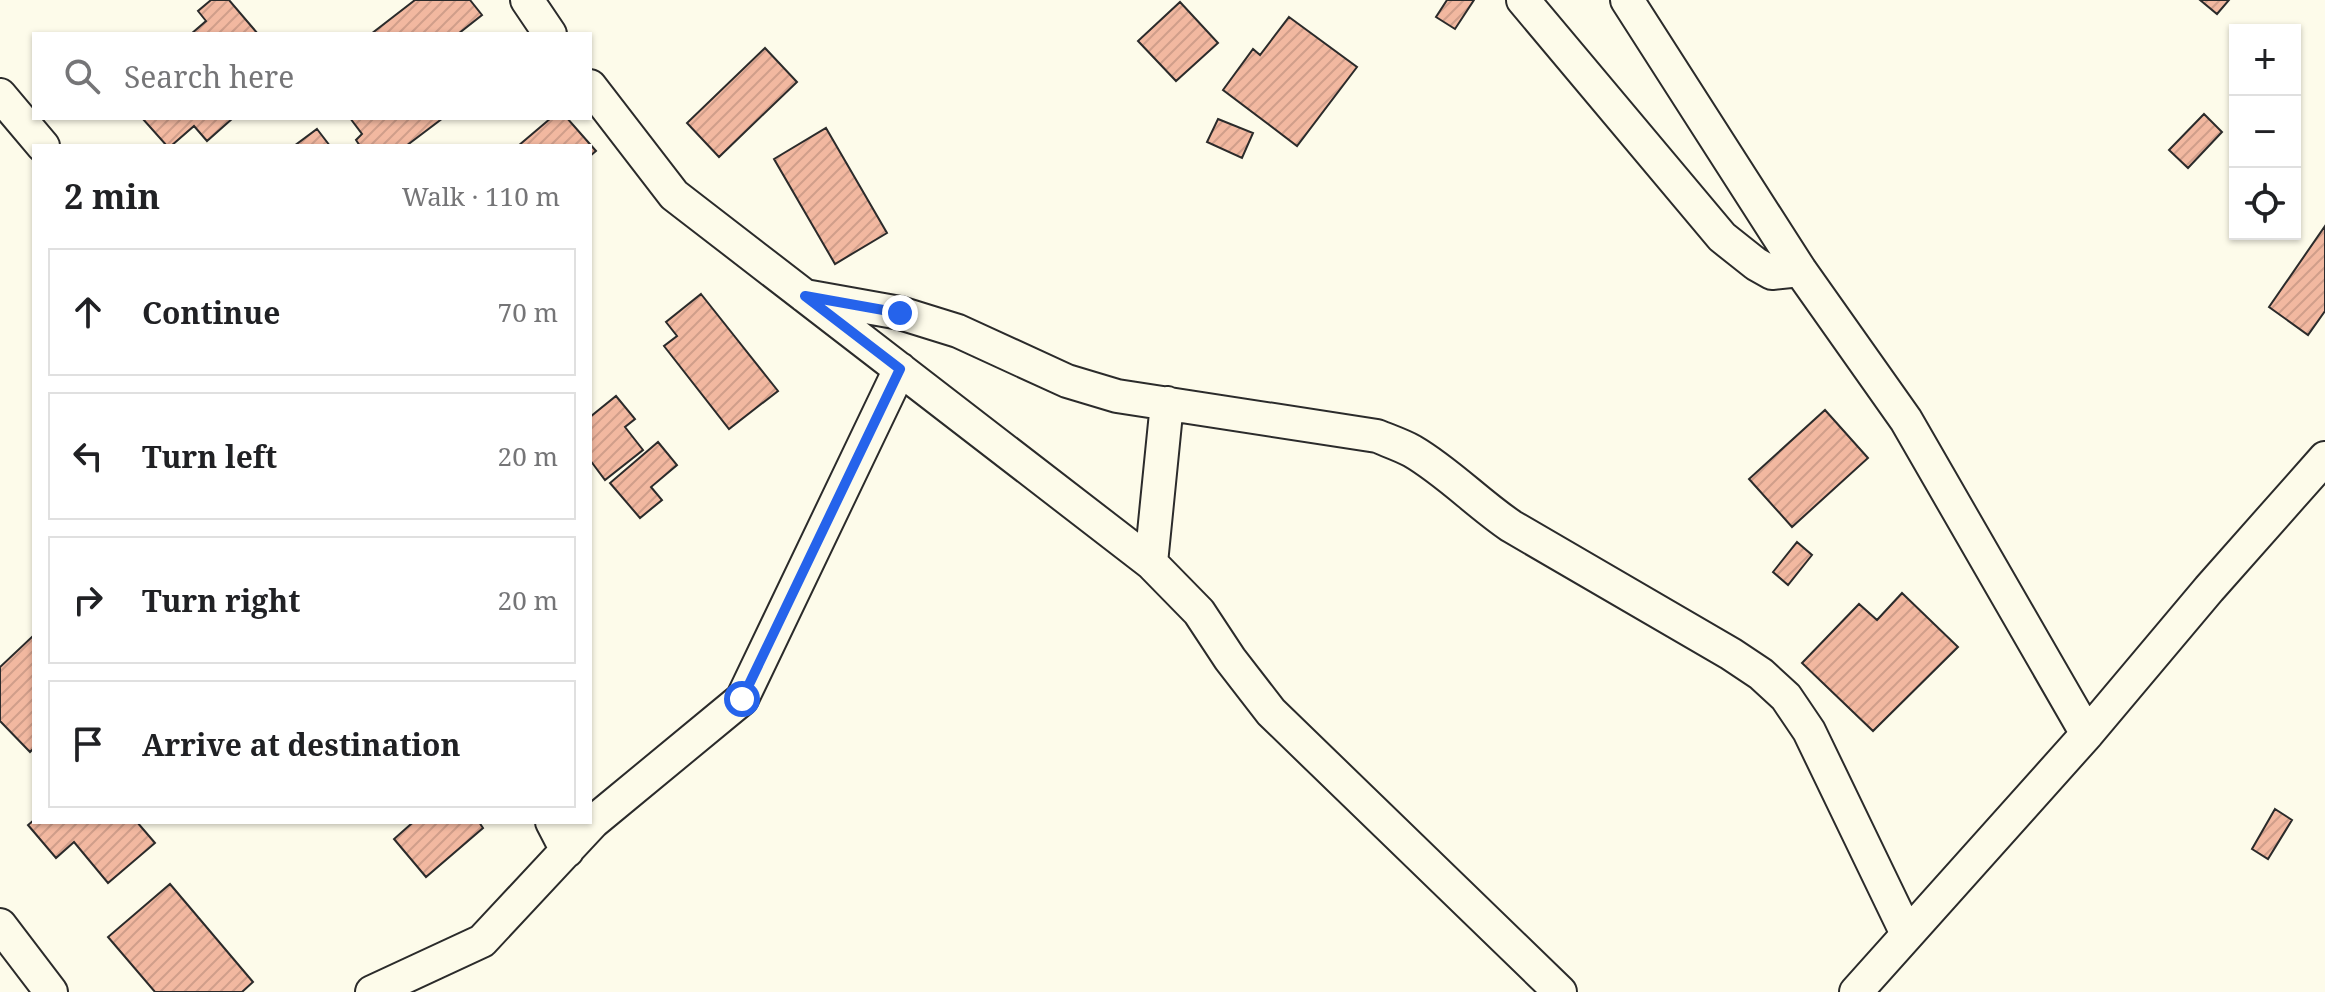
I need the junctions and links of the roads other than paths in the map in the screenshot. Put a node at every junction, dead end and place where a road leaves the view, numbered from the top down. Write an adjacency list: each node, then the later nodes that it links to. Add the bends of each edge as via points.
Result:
1 (527, 0): 4 (street)
2 (1523, 0): 8 (street, via 1722,237 1772,273)
3 (1627, 0): 8 (street)
4 (549, 32)
5 (592, 89): 9 (street, via 674,195)
6 (0, 95): 7 (street)
7 (41, 144)
8 (1800, 270): 14 (street, via 1906,420)
9 (805, 296): 10 (street); 11 (street, via 900,313 958,331 1067,381)
10 (900, 369): 13 (street); 15 (street, via 742,699)
11 (1167, 403): 13 (street); 20 (street, via 1377,436 1410,450 1511,526 1761,674 1786,697 1809,731)
12 (2325, 458): 14 (street)
13 (1151, 563): 23 (street, via 1199,612 1271,712)
14 (2087, 734): 20 (street)
15 (592, 823)
16 (553, 824): 18 (street)
17 (591, 824): 18 (street)
18 (567, 851): 22 (street, via 482,941)
19 (0, 925): 21 (street)
20 (1907, 934): 24 (street)
21 (51, 992)
22 (372, 992)
23 (1560, 992)
24 (1856, 992)

